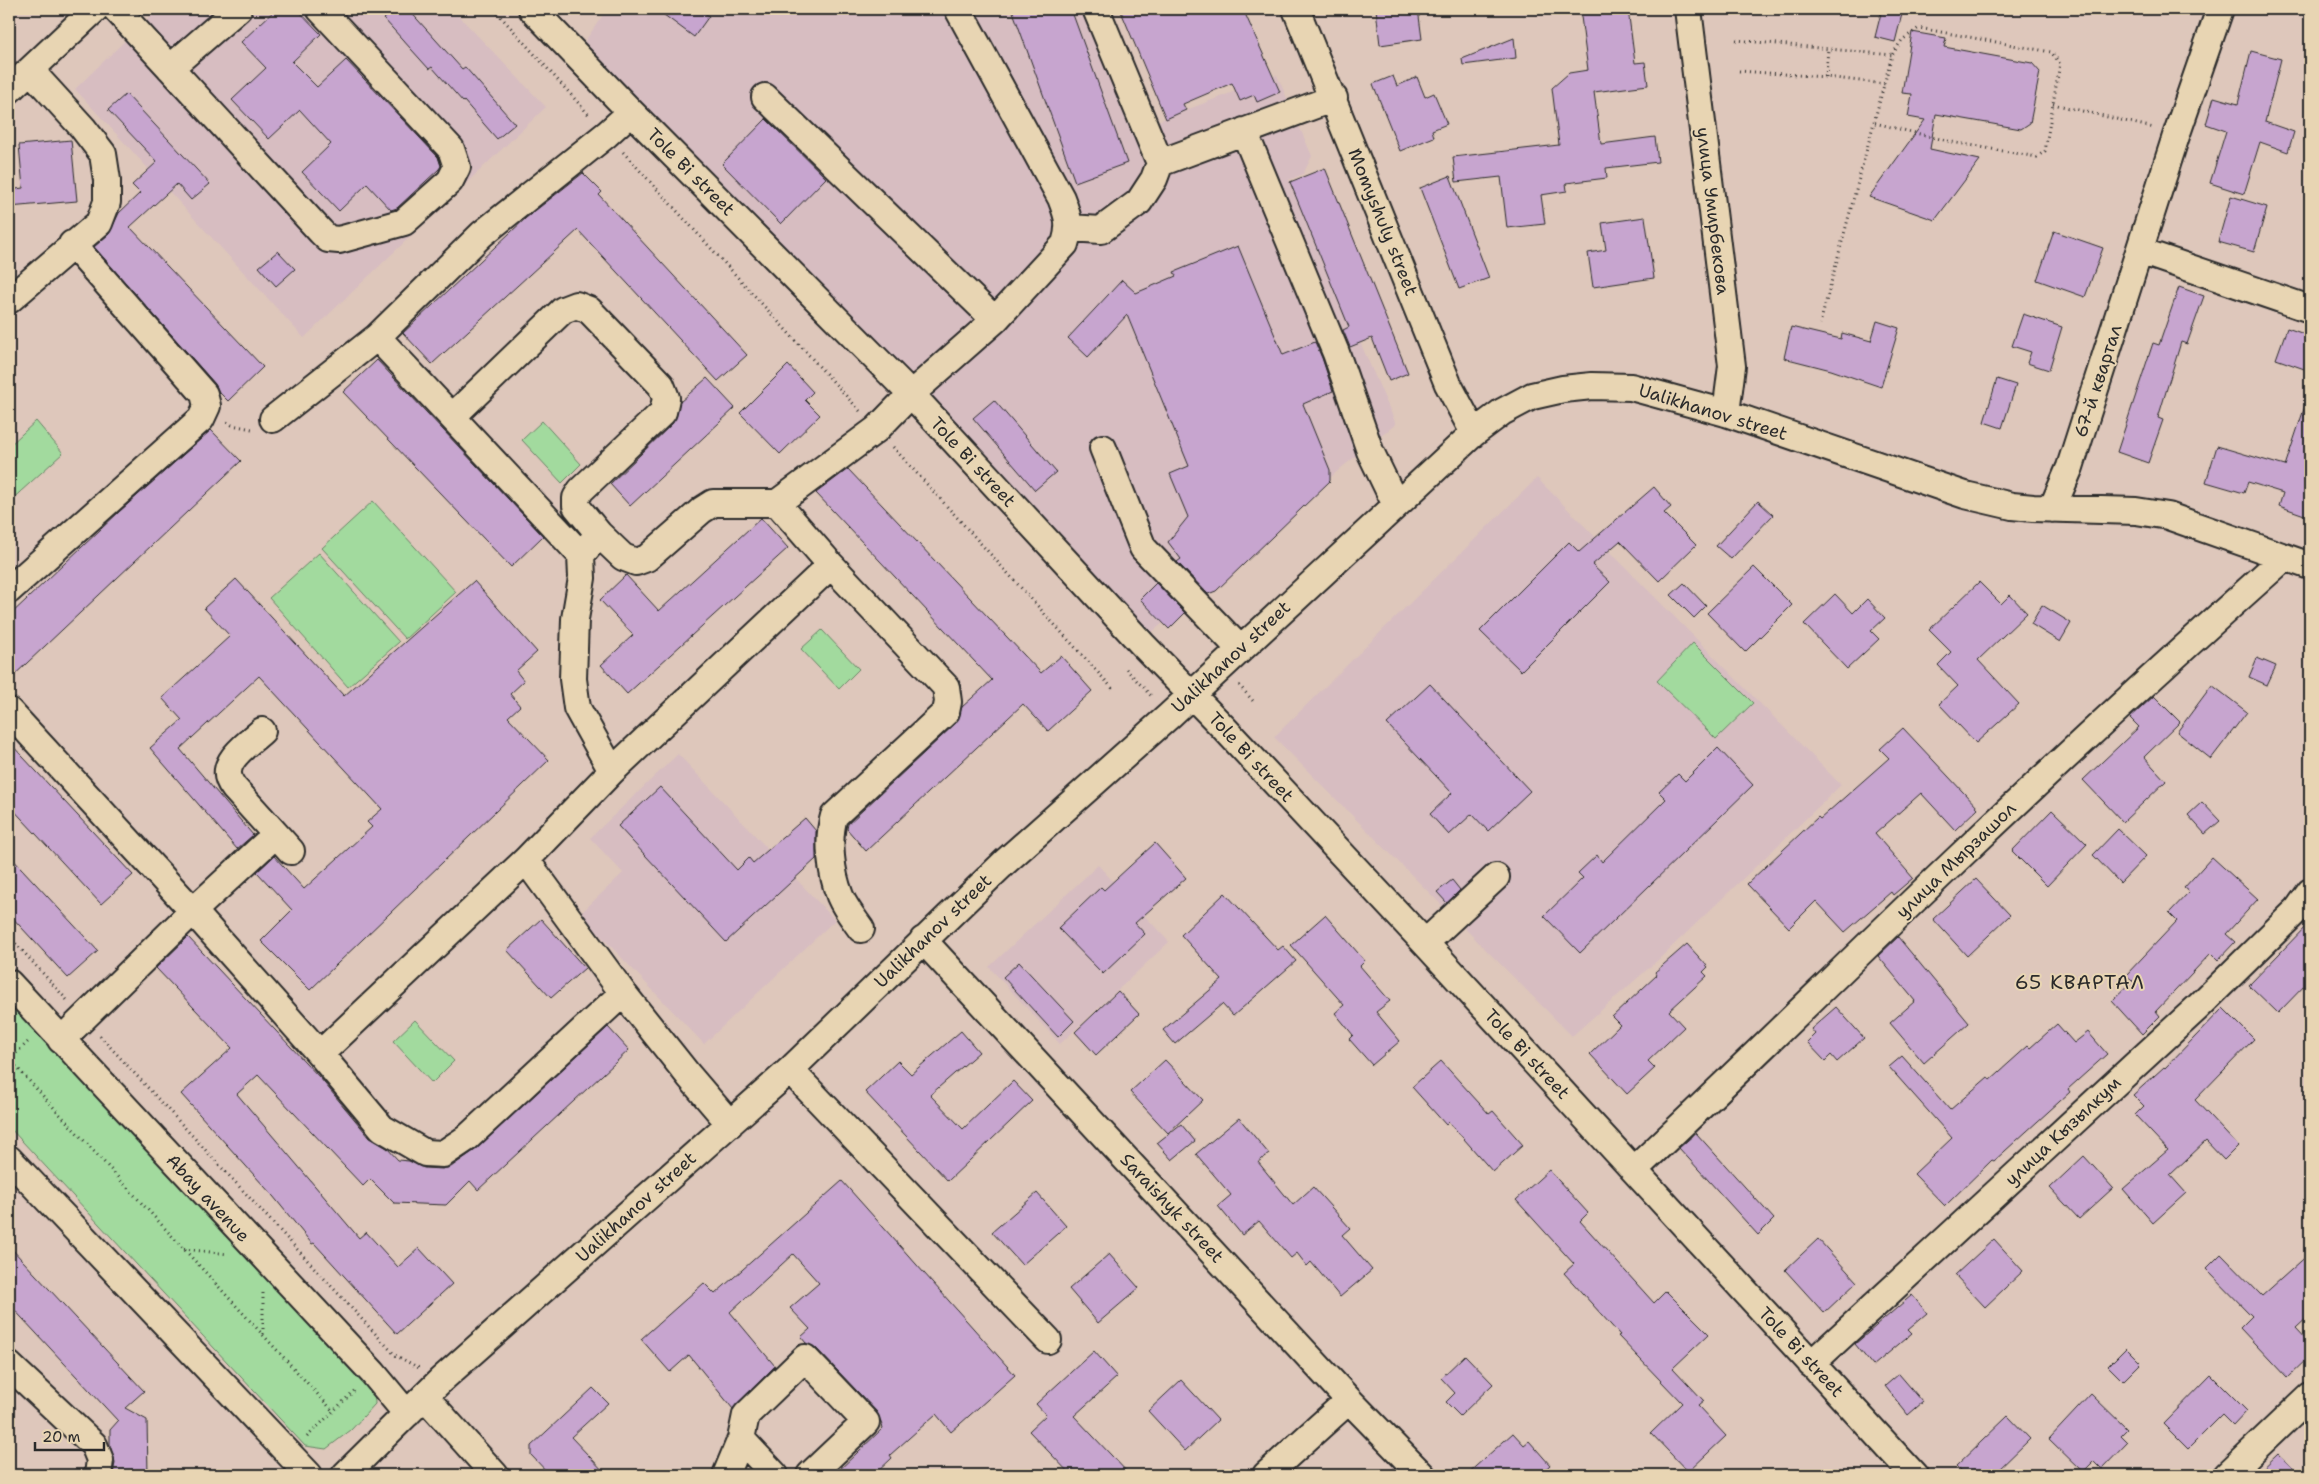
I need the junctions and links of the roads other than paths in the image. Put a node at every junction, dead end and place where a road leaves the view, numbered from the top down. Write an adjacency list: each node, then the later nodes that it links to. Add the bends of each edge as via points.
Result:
1 (94, 9): 12 (street)
2 (116, 9): 11 (street)
3 (238, 9): 11 (street)
4 (320, 9): 11 (street, via 451,149 457,167 450,181 404,222 339,240 328,239)
5 (532, 9): 16 (street, Tole Bi street)
6 (958, 9): 19 (street, via 1061,198)
7 (1096, 9): 18 (street)
8 (1296, 9): 15 (street, Momyshuly street)
9 (1688, 9): 27 (street, улица Умирбекова, via 1732,366)
10 (2220, 9): 21 (street, 67-й квартал)
11 (170, 68)
12 (30, 70): 13 (street); 20 (street, via 103,154 108,202 99,223)
13 (9, 90)
14 (765, 97): 24 (street)
15 (1334, 98): 17 (street); 30 (street, Momyshuly street, via 1448,384)
16 (631, 112): 25 (street, via 482,234); 26 (street, Tole Bi street)
17 (1244, 131): 18 (street); 33 (street, via 1336,353 1370,451)
18 (1160, 164): 19 (street, via 1139,202 1101,230)
19 (1070, 228): 24 (street, via 1065,244)
20 (72, 244): 22 (street); 40 (street, via 204,394 207,406 201,419)
21 (2140, 251): 23 (street); 34 (street, 67-й квартал, via 2070,467)
22 (9, 300)
23 (2310, 309)
24 (994, 320): 26 (street)
25 (377, 337): 28 (street); 29 (street)
26 (919, 387): 32 (street, via 877,430); 42 (street, Tole Bi street, via 1143,645)
27 (1726, 413): 30 (street, Ualikhanov street, via 1631,387 1592,386 1532,396 1502,412); 34 (street, Ualikhanov street, via 1965,495 2012,506)
28 (453, 416): 35 (street, via 563,310 576,305 588,310 661,385 666,398 663,412 576,498 576,506); 36 (street)
29 (273, 419)
30 (1474, 433): 33 (street, Ualikhanov street)
31 (1103, 448): 41 (street, via 1143,548)
32 (777, 503): 35 (street, via 714,503 647,558 636,562 624,558); 38 (street)
33 (1396, 505): 41 (street, Ualikhanov street)
34 (2052, 509): 37 (street, Ualikhanov street, via 2136,511 2168,516)
35 (599, 534): 36 (street)
36 (581, 555): 45 (street, via 573,679 578,708)
37 (2285, 557): 39 (street, Ualikhanov street); 60 (street, улица Мырзашол, via 1949,866)
38 (831, 565): 45 (street); 50 (street, via 946,688 948,695 946,712 834,816 831,844 835,877 841,898)
39 (2310, 566)
40 (9, 590)
41 (1240, 649): 42 (street, Ualikhanov street)
42 (1191, 694): 51 (street, Ualikhanov street); 52 (street, Tole Bi street)
43 (9, 711): 49 (street)
44 (262, 731): 49 (street, via 235,756 227,766 226,774 283,843)
45 (612, 771): 46 (street)
46 (526, 860): 54 (street); 56 (street)
47 (1496, 877): 52 (street)
48 (2310, 892): 62 (street, улица Кызылкум, via 2298,909 2197,1008)
49 (193, 911): 55 (street, via 84,1018); 56 (street)
50 (861, 929)
51 (923, 940): 57 (street, Ualikhanov street); 66 (street, Saraishyk street)
52 (1425, 943): 60 (street, Tole Bi street)
53 (9, 983): 55 (street, Abay avenue)
54 (623, 993): 56 (street, via 467,1138 443,1154 424,1153 382,1128); 58 (street)
55 (49, 1037): 65 (street, Abay avenue, via 372,1373)
56 (320, 1054)
57 (790, 1070): 58 (street, Ualikhanov street); 61 (street)
58 (730, 1124): 65 (street, Ualikhanov street)
59 (9, 1159): 69 (street)
60 (1634, 1170): 62 (street, Tole Bi street)
61 (1048, 1340)
62 (1811, 1364): 77 (street, Tole Bi street)
63 (9, 1365): 68 (street, via 94,1446 100,1460)
64 (2310, 1396): 78 (street)
65 (424, 1397): 70 (street, Ualikhanov street); 71 (street, Abay avenue)
66 (1349, 1400): 75 (street); 76 (street, Saraishyk street)
67 (741, 1439): 72 (street); 73 (street); 74 (street, via 746,1415 806,1358 866,1422)
68 (98, 1475)
69 (309, 1475)
70 (345, 1475)
71 (495, 1475)
72 (726, 1475)
73 (775, 1475)
74 (810, 1475)
75 (1266, 1475)
76 (1422, 1475)
77 (1914, 1475)
78 (2227, 1475)

